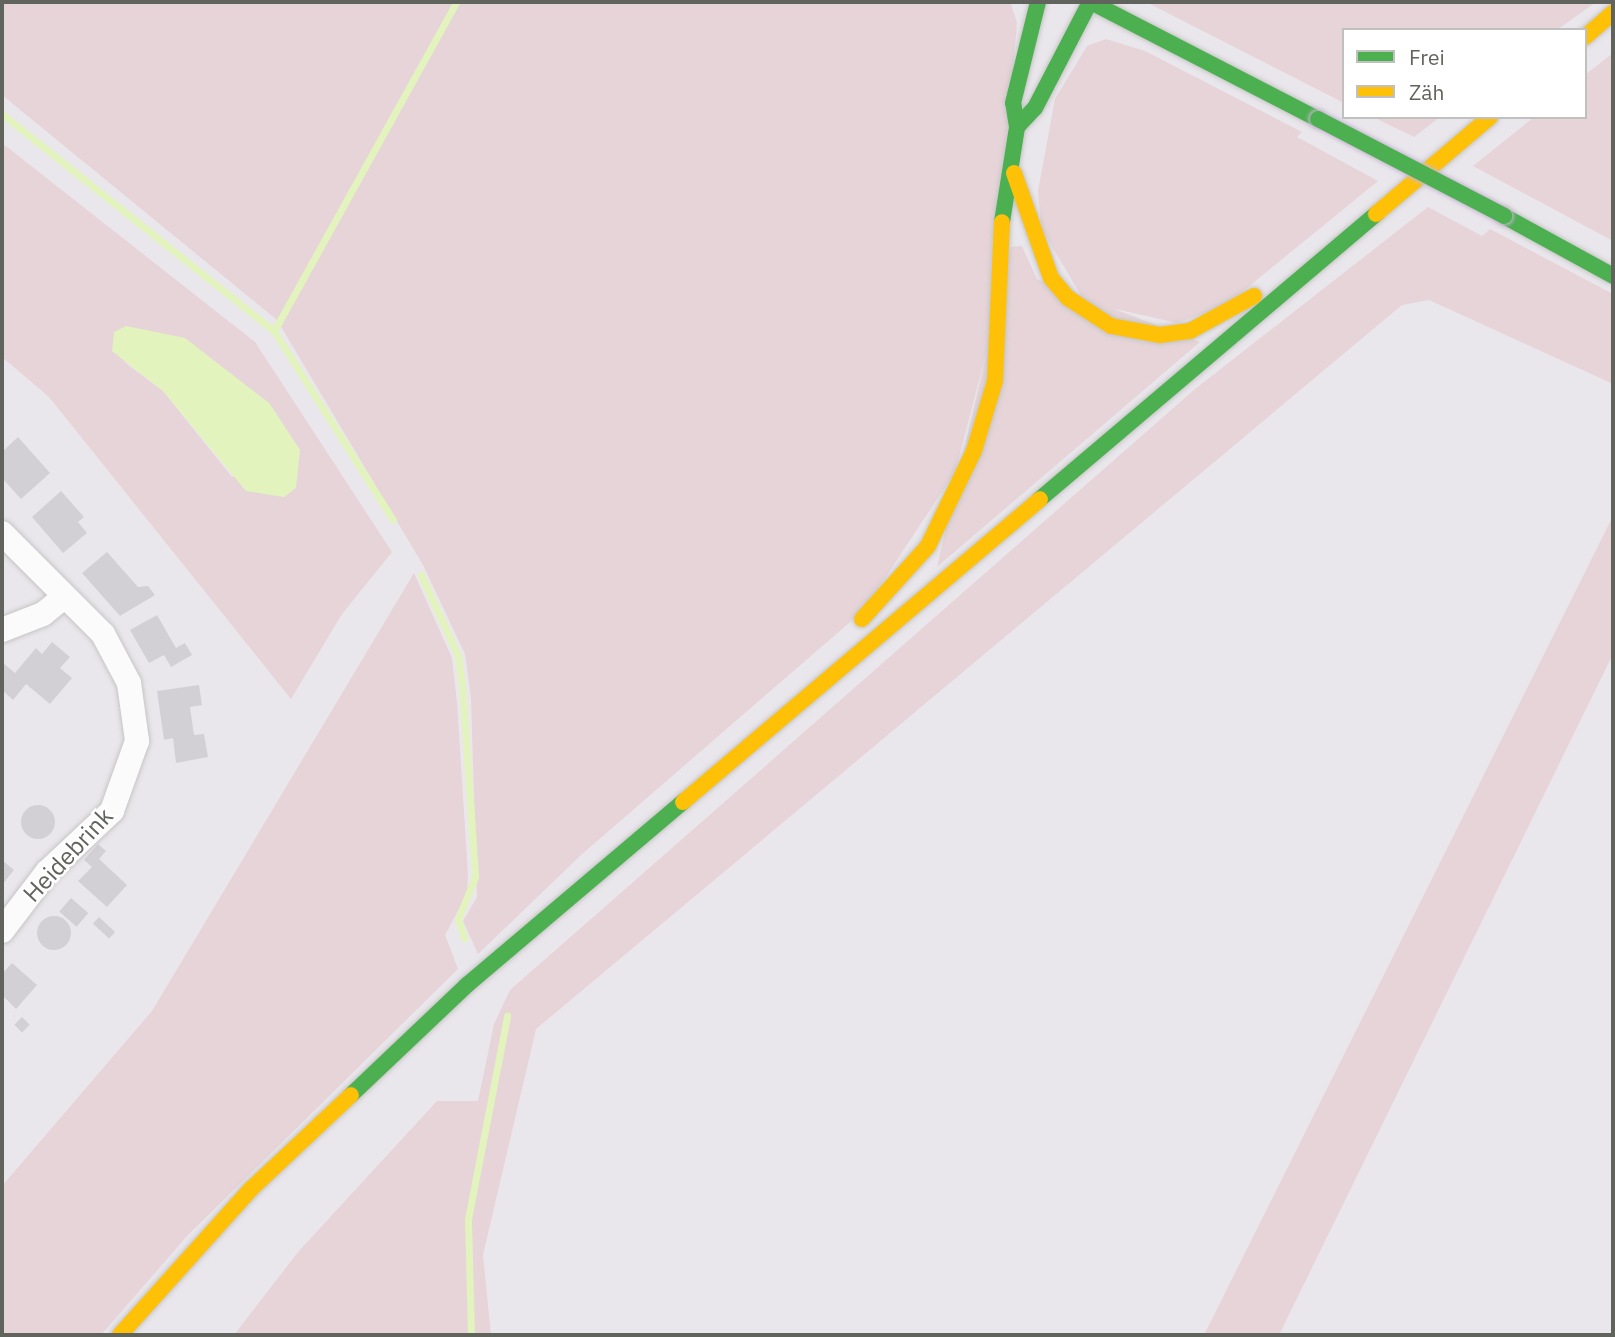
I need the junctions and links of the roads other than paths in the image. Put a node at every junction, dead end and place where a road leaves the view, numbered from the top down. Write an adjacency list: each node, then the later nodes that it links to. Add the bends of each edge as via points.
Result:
1 (1038, 2): 8 (main road, via 1013,103)
2 (1091, 2): 8 (main road, via 1035,108); 11 (main road, bridge)
3 (1613, 13): 5 (main road)
4 (1613, 32): 6 (main road)
5 (1587, 35)
6 (1587, 49)
7 (1488, 119): 10 (main road)
8 (1017, 127): 9 (main road)
9 (1014, 171): 10 (main road, via 1051,278 1086,312 1137,333 1190,331 1218,318); 15 (main road, via 1001,226 995,381 974,452 928,546)
10 (1365, 226): 17 (main road)
11 (1613, 276)
12 (2, 533): 13 (street, Heidebrink)
13 (64, 597): 14 (street, via 43,614); 18 (street, Heidebrink, via 103,634 129,683 137,741 112,811 47,873)
14 (2, 630)
15 (846, 635)
16 (773, 699): 17 (main road)
17 (751, 741): 19 (main road, via 467,985 251,1189)
18 (2, 931)
19 (120, 1335)

